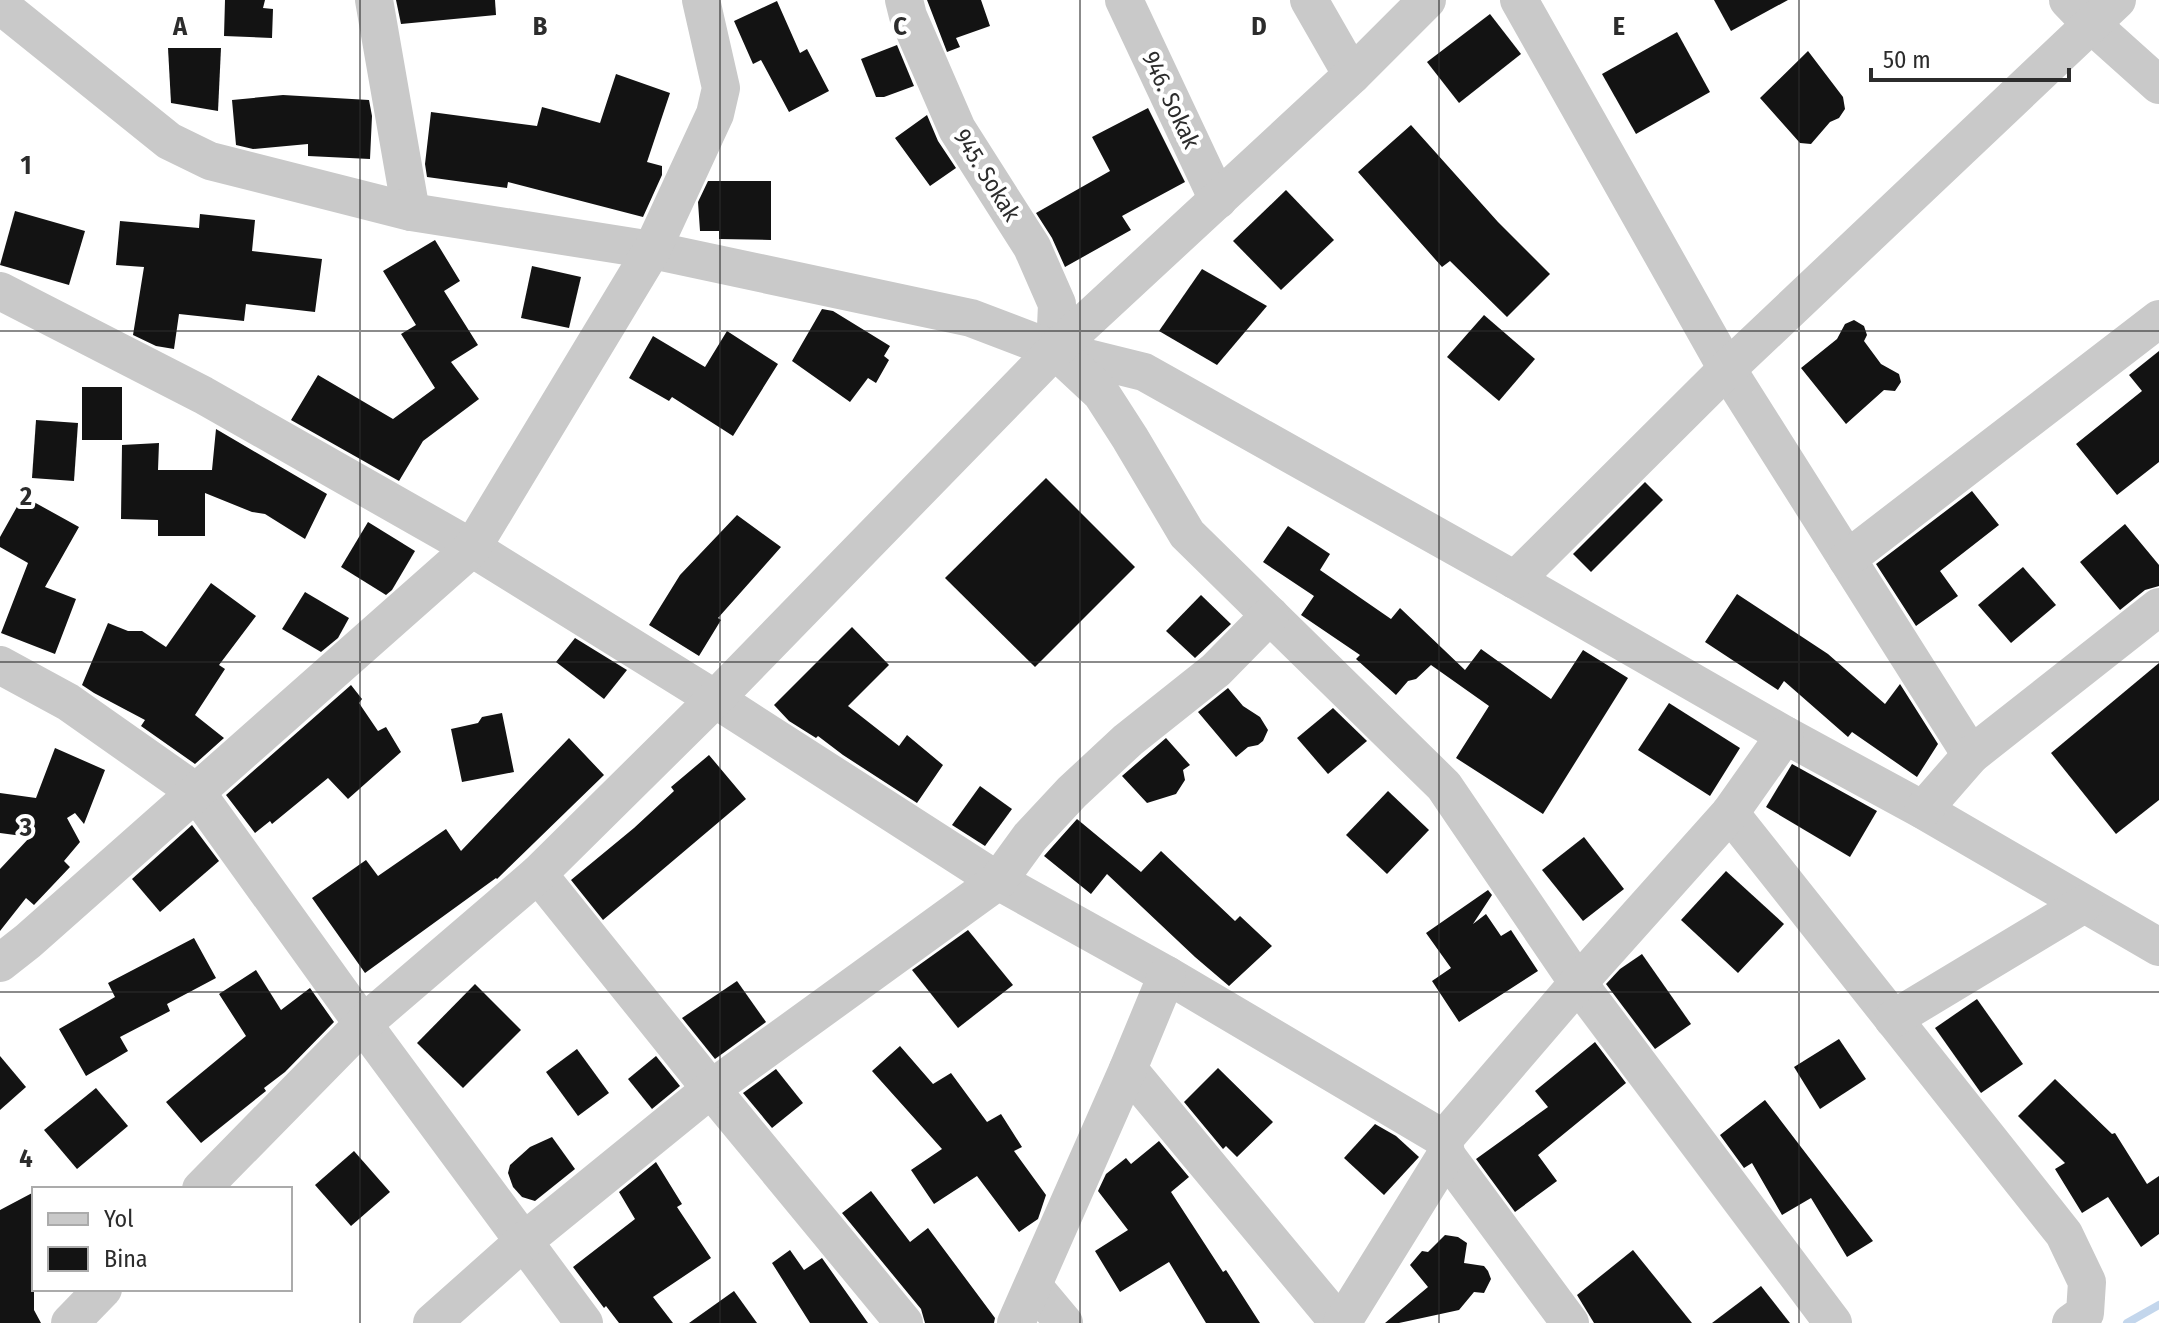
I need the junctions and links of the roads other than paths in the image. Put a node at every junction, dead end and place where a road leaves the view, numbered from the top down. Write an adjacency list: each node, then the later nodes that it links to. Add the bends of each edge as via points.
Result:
1 (374, 0): 13 (street)
2 (701, 0): 14 (street, via 721,88 715,114)
3 (904, 0): 17 (street, 945. Sokak, via 957,129 1032,247 1057,304)
4 (1124, 0): 12 (street, 946. Sokak)
5 (1309, 0): 10 (street)
6 (1427, 0): 10 (street)
7 (1519, 0): 18 (street)
8 (0, 5): 13 (street, via 169,141 210,161)
9 (2092, 8): 11 (street); 18 (street)
10 (1352, 75): 12 (street)
11 (2159, 85)
12 (1218, 200): 17 (street)
13 (411, 212): 14 (street)
14 (652, 250): 17 (street, via 971,318); 19 (street)
15 (0, 291): 19 (street, via 203,395)
16 (2159, 319): 20 (street)
17 (1055, 350): 21 (street, via 1144,372); 23 (street, via 1101,393 1187,534); 25 (street)
18 (1727, 369): 20 (street); 21 (street)
19 (472, 548): 25 (street); 28 (street)
20 (1847, 559): 27 (street)
21 (1515, 580): 26 (street)
22 (2159, 607): 27 (street)
23 (1270, 615): 32 (street, via 1216,670 1072,792); 37 (street, via 1444,786)
24 (0, 665): 28 (street, via 68,702)
25 (715, 699): 31 (street); 32 (street)
26 (1785, 735): 29 (street); 30 (street)
27 (1971, 755): 29 (street)
28 (196, 792): 35 (street); 39 (street)
29 (1923, 810): 33 (street)
30 (1730, 813): 37 (street); 38 (street)
31 (538, 874): 39 (street); 41 (street)
32 (998, 881): 36 (street); 41 (street)
33 (2084, 904): 34 (street); 38 (street)
34 (2159, 947)
35 (0, 963)
36 (1167, 975): 40 (street); 42 (street)
37 (1578, 983): 42 (street); 55 (street)
38 (1893, 1019): 56 (street, via 2064,1234 2087,1282 2085,1313)
39 (363, 1024): 43 (street); 44 (street)
40 (1128, 1069): 45 (street); 53 (street)
41 (711, 1089): 44 (street); 50 (street)
42 (1445, 1147): 53 (street); 54 (street)
43 (203, 1187)
44 (524, 1241): 48 (street); 49 (street)
45 (1033, 1286): 51 (street); 52 (street)
46 (101, 1291): 47 (street)
47 (70, 1323)
48 (432, 1323)
49 (584, 1323)
50 (904, 1323)
51 (1016, 1323)
52 (1064, 1323)
53 (1340, 1323)
54 (1570, 1323)
55 (1833, 1323)
56 (2071, 1323)

